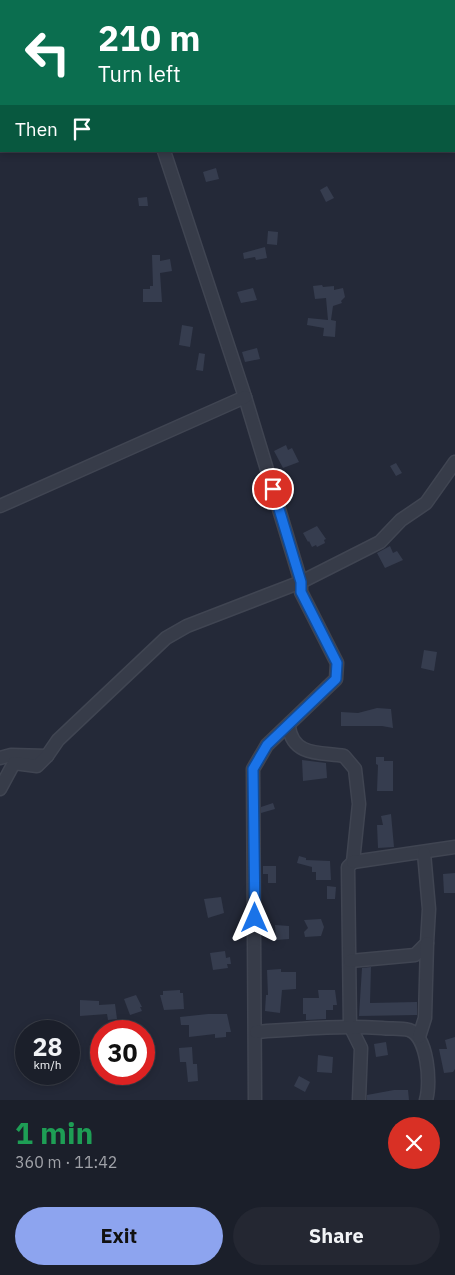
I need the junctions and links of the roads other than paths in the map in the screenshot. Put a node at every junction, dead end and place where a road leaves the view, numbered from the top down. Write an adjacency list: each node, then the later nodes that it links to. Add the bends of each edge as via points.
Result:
1 (164, 152): 2 (street)
2 (245, 397): 4 (street); 5 (street)
3 (455, 462): 5 (street, via 426,503 401,520 380,542)
4 (0, 506)
5 (301, 582): 6 (street, via 301,592 337,663 336,679); 7 (street, via 187,626 166,638 58,740)
6 (289, 726): 12 (street, via 298,745 313,754 344,756 355,769 359,804); 16 (street, via 267,745 253,769)
7 (47, 756): 8 (street, via 11,755); 9 (street, via 37,766 14,763)
8 (0, 758)
9 (0, 789)
10 (455, 847): 11 (street)
11 (424, 854): 12 (street); 13 (street, via 429,909)
12 (353, 862): 14 (street, via 348,867)
13 (427, 943): 14 (street, via 415,955); 17 (street, via 426,1018)
14 (350, 961): 15 (street)
15 (350, 1026): 16 (street); 17 (street, via 410,1030); 19 (street, via 361,1048)
16 (256, 1032): 18 (street)
17 (419, 1037): 20 (street, via 425,1053 429,1090)
18 (255, 1100)
19 (359, 1100)
20 (426, 1100)

